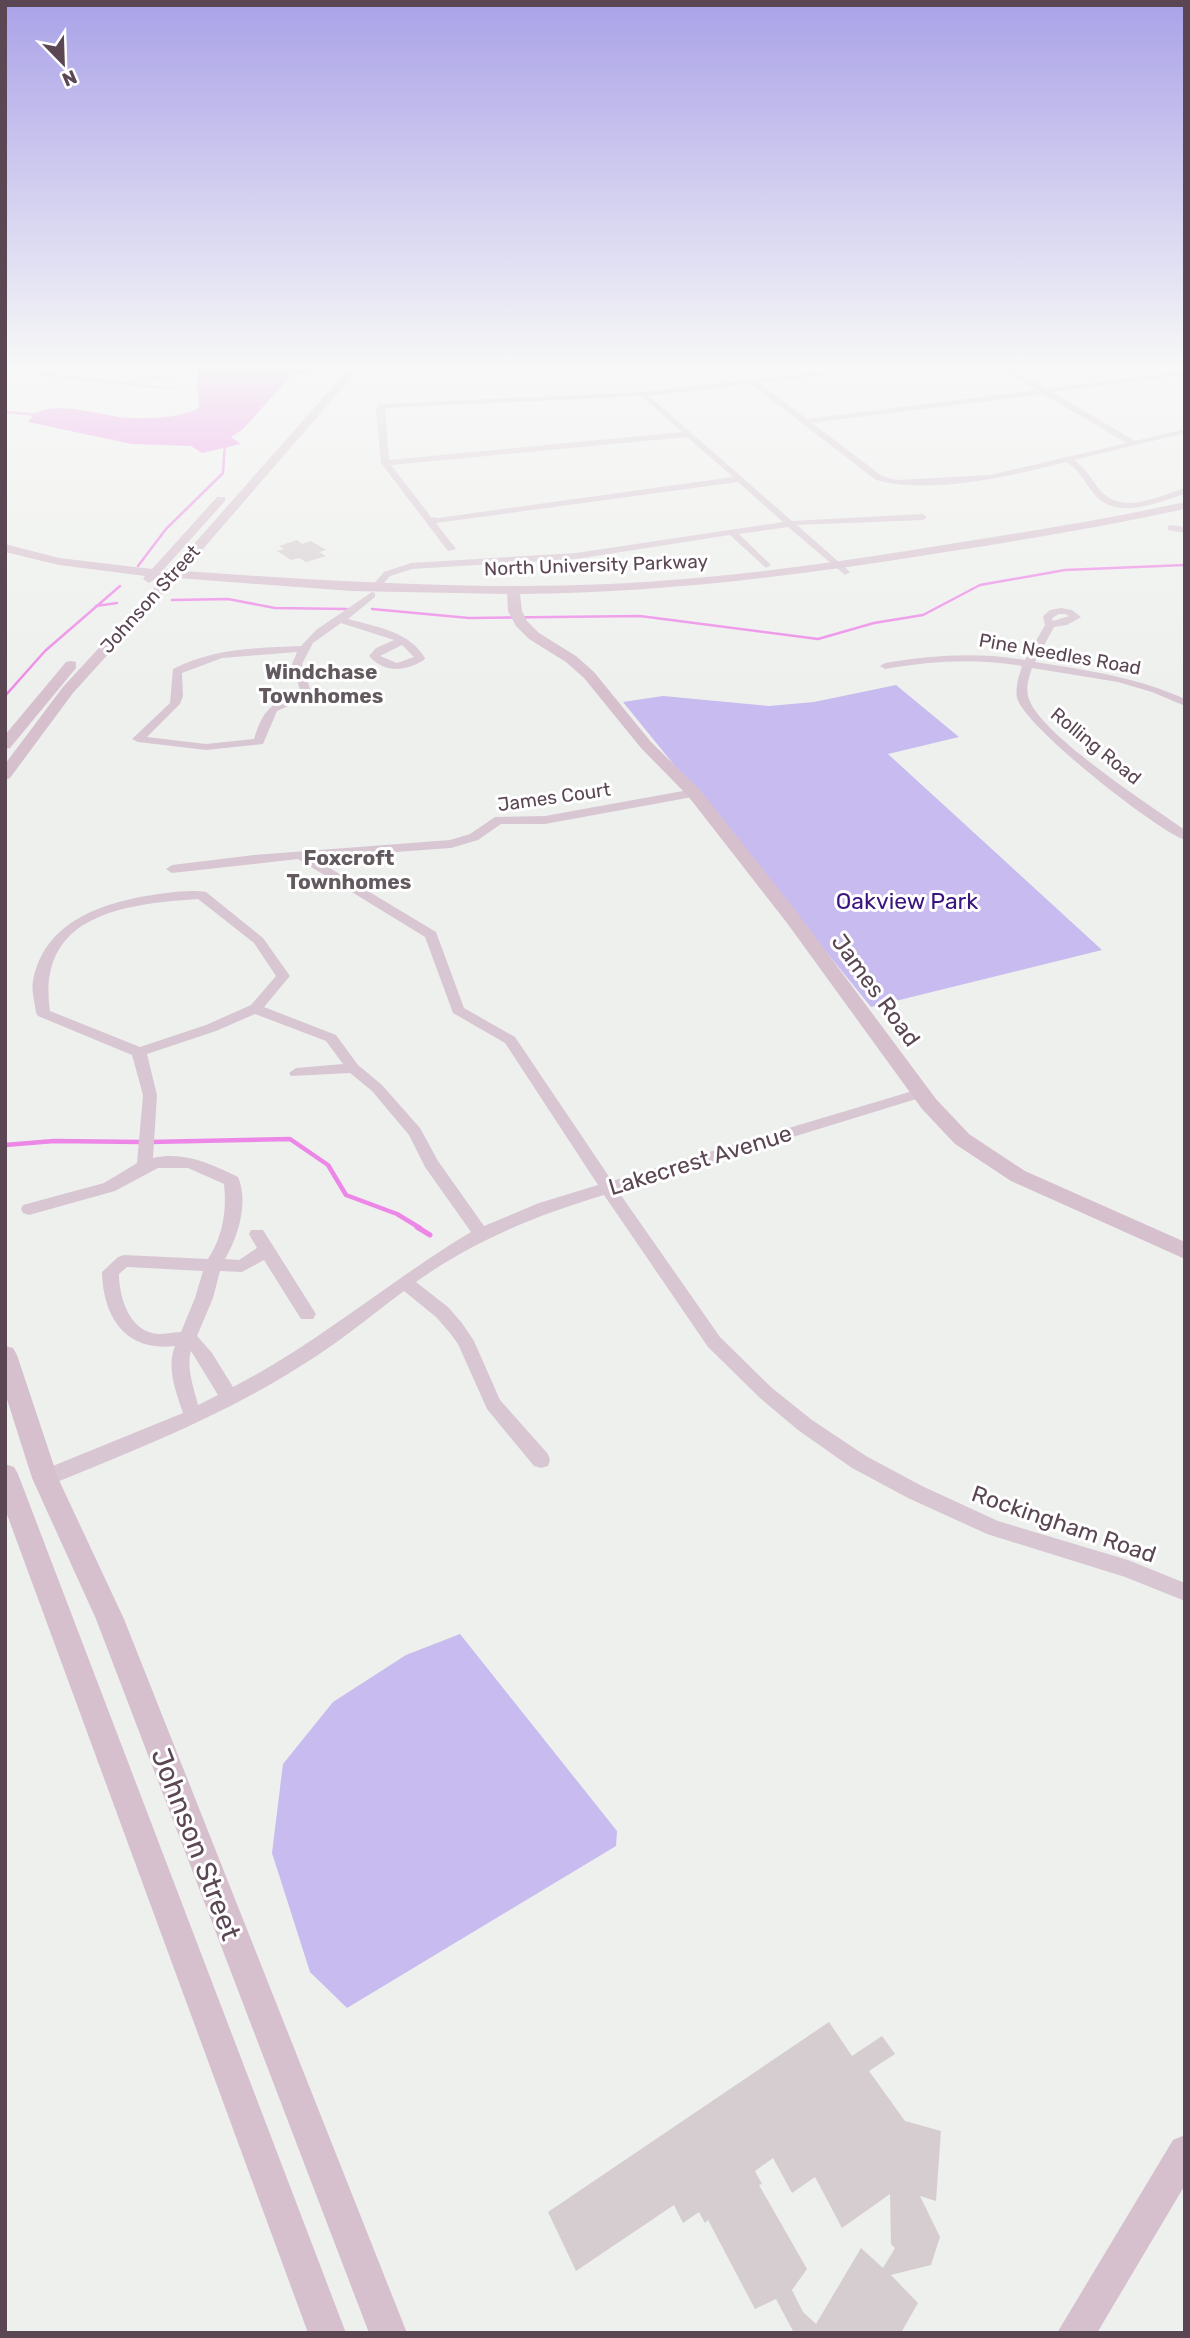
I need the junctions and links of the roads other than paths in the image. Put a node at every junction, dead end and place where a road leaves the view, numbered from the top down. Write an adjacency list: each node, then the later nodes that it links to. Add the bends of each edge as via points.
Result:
1 (255, 474): 23 (main road, Johnson Street)
2 (394, 474): 13 (street)
3 (734, 474): 7 (street)
4 (875, 474): 5 (street, via 897,483)
5 (1007, 474)
6 (1087, 474): 9 (street, via 1108,503 1118,506)
7 (740, 479): 13 (street); 14 (street)
8 (233, 486): 23 (main road, Johnson Street)
9 (1185, 491)
10 (1185, 505): 22 (main road, North University Parkway)
11 (1185, 512): 22 (main road, North University Parkway, via 1086,532)
12 (923, 517): 14 (street)
13 (428, 519): 19 (street)
14 (790, 523): 17 (street); 22 (street)
15 (1171, 528): 16 (street)
16 (1185, 530)
17 (733, 533): 21 (street); 24 (street, via 576,556 411,566 387,574)
18 (5, 548): 23 (main road, North University Parkway)
19 (451, 549)
20 (5, 558): 23 (main road, North University Parkway, via 84,574)
21 (766, 565)
22 (842, 569): 25 (main road, North University Parkway, via 711,588)
23 (157, 579): 24 (main road, North University Parkway); 35 (main road, Johnson Street)
24 (374, 591): 25 (main road, North University Parkway); 27 (street, via 358,610)
25 (513, 592): 36 (main road, James Road, via 517,615 527,629 589,675 646,746)
26 (116, 616): 34 (main road, Johnson Street)
27 (341, 620): 29 (street); 30 (street, via 312,636)
28 (1050, 625): 31 (street, Rolling Road)
29 (404, 640)
30 (303, 649): 30 (street, via 226,653 191,662 177,671 177,698 172,707 138,739 206,747 259,742 268,711 307,695 297,664)
31 (1029, 664): 32 (street, Pine Needles Road, via 961,656); 33 (street, Pine Needles Road, via 1119,679); 37 (street, Rolling Road, via 1023,698 1032,716)
32 (885, 667)
33 (1185, 704)
34 (5, 745)
35 (5, 775)
36 (694, 793): 38 (street, James Court, via 545,820 499,820 474,837 451,844); 44 (main road, James Road)
37 (1185, 836)
38 (301, 856): 39 (street, James Court); 46 (street, Rockingham Road, via 431,935 458,1010 510,1040)
39 (172, 869)
40 (256, 1008): 41 (street); 41 (street, via 284,976 279,965 232,916 201,895 156,896 106,908 81,921 46,956 40,983 43,1013); 42 (street, via 331,1038)
41 (139, 1052): 45 (street, via 150,1095)
42 (353, 1068): 43 (street); 49 (street, via 415,1132)
43 (296, 1073)
44 (921, 1093): 46 (street, Lakecrest Avenue); 51 (main road, James Road, via 962,1139 1018,1176)
45 (145, 1157): 47 (street, via 109,1187); 52 (street, via 187,1160 233,1181 235,1206 225,1246)
46 (608, 1188): 49 (street, Lakecrest Avenue, via 545,1207); 62 (street, Rockingham Road, via 714,1342 805,1425 859,1462 994,1528 1128,1569)
47 (29, 1209)
48 (257, 1234): 50 (street)
49 (481, 1234): 53 (street, Lakecrest Avenue)
50 (267, 1250): 52 (street, via 242,1266); 54 (street)
51 (1185, 1251)
52 (213, 1265): 55 (street); 55 (street, via 124,1261 110,1272 109,1291 119,1316 135,1331 154,1341)
53 (405, 1283): 57 (street, Lakecrest Avenue, via 294,1362); 59 (street, via 456,1328 493,1404)
54 (307, 1314)
55 (188, 1339): 57 (street, via 197,1345); 58 (street, via 180,1356)
56 (5, 1355): 60 (main road, Johnson Street)
57 (230, 1398): 58 (street, Lakecrest Avenue)
58 (193, 1417): 60 (street, Lakecrest Avenue)
59 (541, 1460)
60 (45, 1478): 61 (main road, Lakecrest Avenue); 65 (main road, Johnson Street, via 110,1619)
61 (7, 1487): 64 (main road, Johnson Street)
62 (1185, 1592)
63 (1185, 2152): 66 (main road)
64 (327, 2333)
65 (388, 2333)
66 (1076, 2333)

